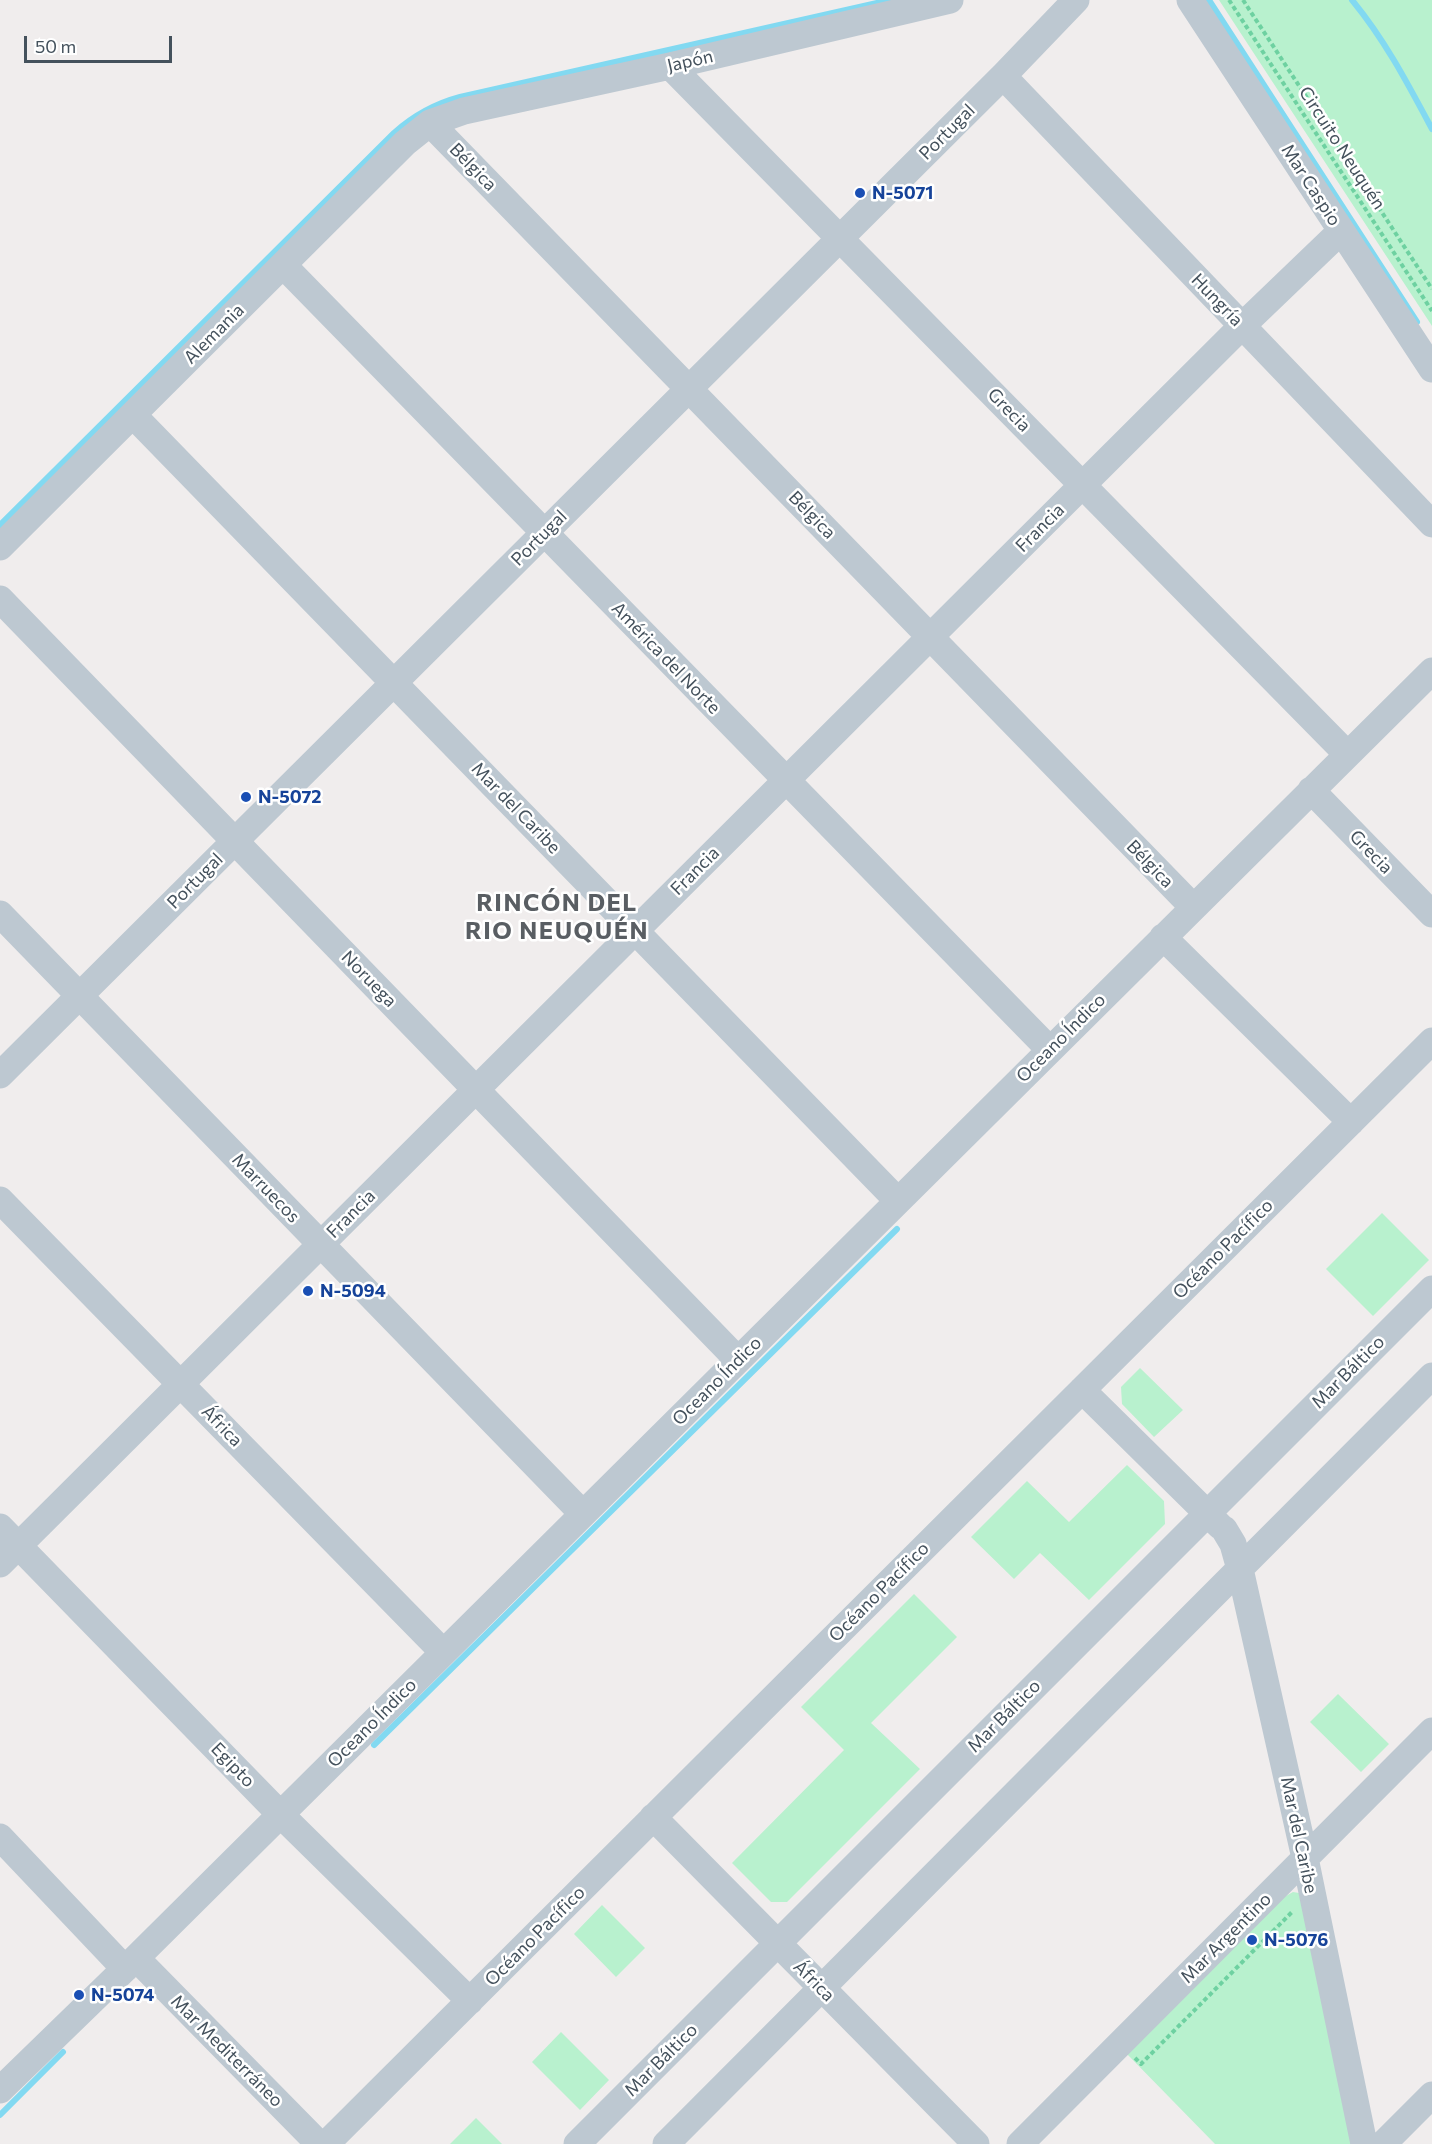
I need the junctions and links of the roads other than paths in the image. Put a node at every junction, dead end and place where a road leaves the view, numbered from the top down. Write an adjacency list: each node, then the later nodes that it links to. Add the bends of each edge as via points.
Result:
1 (950, 0): 4 (street, Japón)
2 (1076, 0): 5 (street, Portugal)
3 (1190, 0): 7 (street, Mar Caspio)
4 (670, 66): 6 (street, Japón, via 464,111); 8 (street, Grecia)
5 (1003, 76): 8 (street, Portugal); 10 (street, Hungría)
6 (430, 123): 9 (street, Alemania); 12 (street, Bélgica)
7 (1341, 231): 10 (street, Francia); 11 (street, Mar Caspio)
8 (841, 238): 12 (street, Portugal); 14 (street, Grecia)
9 (283, 265): 13 (street, Alemania); 16 (street, América del Norte)
10 (1242, 326): 14 (street, Francia); 15 (street, Hungría)
11 (1432, 369)
12 (689, 389): 16 (street, Portugal); 19 (street, Bélgica)
13 (133, 415): 17 (street, Alemania); 21 (street, Mar del Caribe)
14 (1083, 485): 19 (street, Francia); 22 (street, Grecia)
15 (1432, 524)
16 (544, 533): 21 (street, Portugal); 23 (street, América del Norte)
17 (0, 547)
18 (0, 599): 25 (street, Noruega)
19 (930, 637): 23 (street, Francia); 26 (street, Bélgica)
20 (1432, 671): 22 (street, Oceano Índico)
21 (394, 683): 25 (street, Portugal); 29 (street, Mar del Caribe)
22 (1347, 754): 24 (street, Oceano Índico)
23 (786, 780): 29 (street, Francia); 33 (street, América del Norte)
24 (1311, 790): 26 (street, Oceano Índico); 28 (street, Grecia)
25 (235, 841): 31 (street, Portugal); 35 (street, Noruega)
26 (1193, 907): 30 (street, Oceano Índico)
27 (0, 914): 31 (street, Marruecos)
28 (1432, 914)
29 (635, 931): 35 (street, Francia); 38 (street, Mar del Caribe)
30 (1163, 937): 33 (street, Oceano Índico); 36 (street)
31 (80, 996): 34 (street, Portugal); 39 (street, Marruecos)
32 (1432, 1041): 36 (street, Océano Pacífico)
33 (1050, 1050): 38 (street, Oceano Índico)
34 (0, 1075)
35 (476, 1090): 39 (street, Francia); 41 (street, Noruega)
36 (1351, 1122): 44 (street, Océano Pacífico)
37 (0, 1200): 43 (street, África)
38 (898, 1201): 41 (street, Oceano Índico)
39 (321, 1244): 43 (street, Francia); 45 (street, Marruecos)
40 (1432, 1288): 46 (street, Mar Báltico)
41 (738, 1360): 45 (street, Oceano Índico)
42 (1430, 1382): 47 (street)
43 (180, 1384): 48 (street, Francia); 50 (street, África)
44 (1082, 1390): 46 (street, Mar del Caribe); 53 (street, Océano Pacífico)
45 (583, 1514): 50 (street, Oceano Índico)
46 (1216, 1521): 47 (street, Mar del Caribe, via 1243,1539); 49 (street, Mar del Caribe, via 1233,1544); 56 (street, Mar Báltico)
47 (1266, 1542): 49 (street)
48 (6, 1545): 52 (street, Egipto)
49 (1240, 1569): 55 (street, Mar del Caribe); 58 (street)
50 (444, 1652): 52 (street, Oceano Índico)
51 (1432, 1731): 55 (street, Mar Argentino)
52 (280, 1814): 57 (street, Oceano Índico); 59 (street, Egipto)
53 (653, 1818): 56 (street, África); 59 (street, Océano Pacífico)
54 (0, 1837): 57 (street, Mar Mediterráneo)
55 (1305, 1858): 67 (street, Mar Argentino); 68 (street, Mar del Caribe)
56 (777, 1944): 58 (street, África); 64 (street, Mar Báltico)
57 (130, 1963): 60 (street, Oceano Índico); 62 (street, Mar Mediterráneo)
58 (822, 1988): 65 (street); 66 (street, África)
59 (470, 2001): 63 (street, Océano Pacífico)
60 (0, 2090)
61 (1432, 2096): 69 (street)
62 (319, 2144)
63 (326, 2144)
64 (577, 2144)
65 (666, 2144)
66 (976, 2144)
67 (1020, 2144)
68 (1364, 2144)
69 (1383, 2144)

